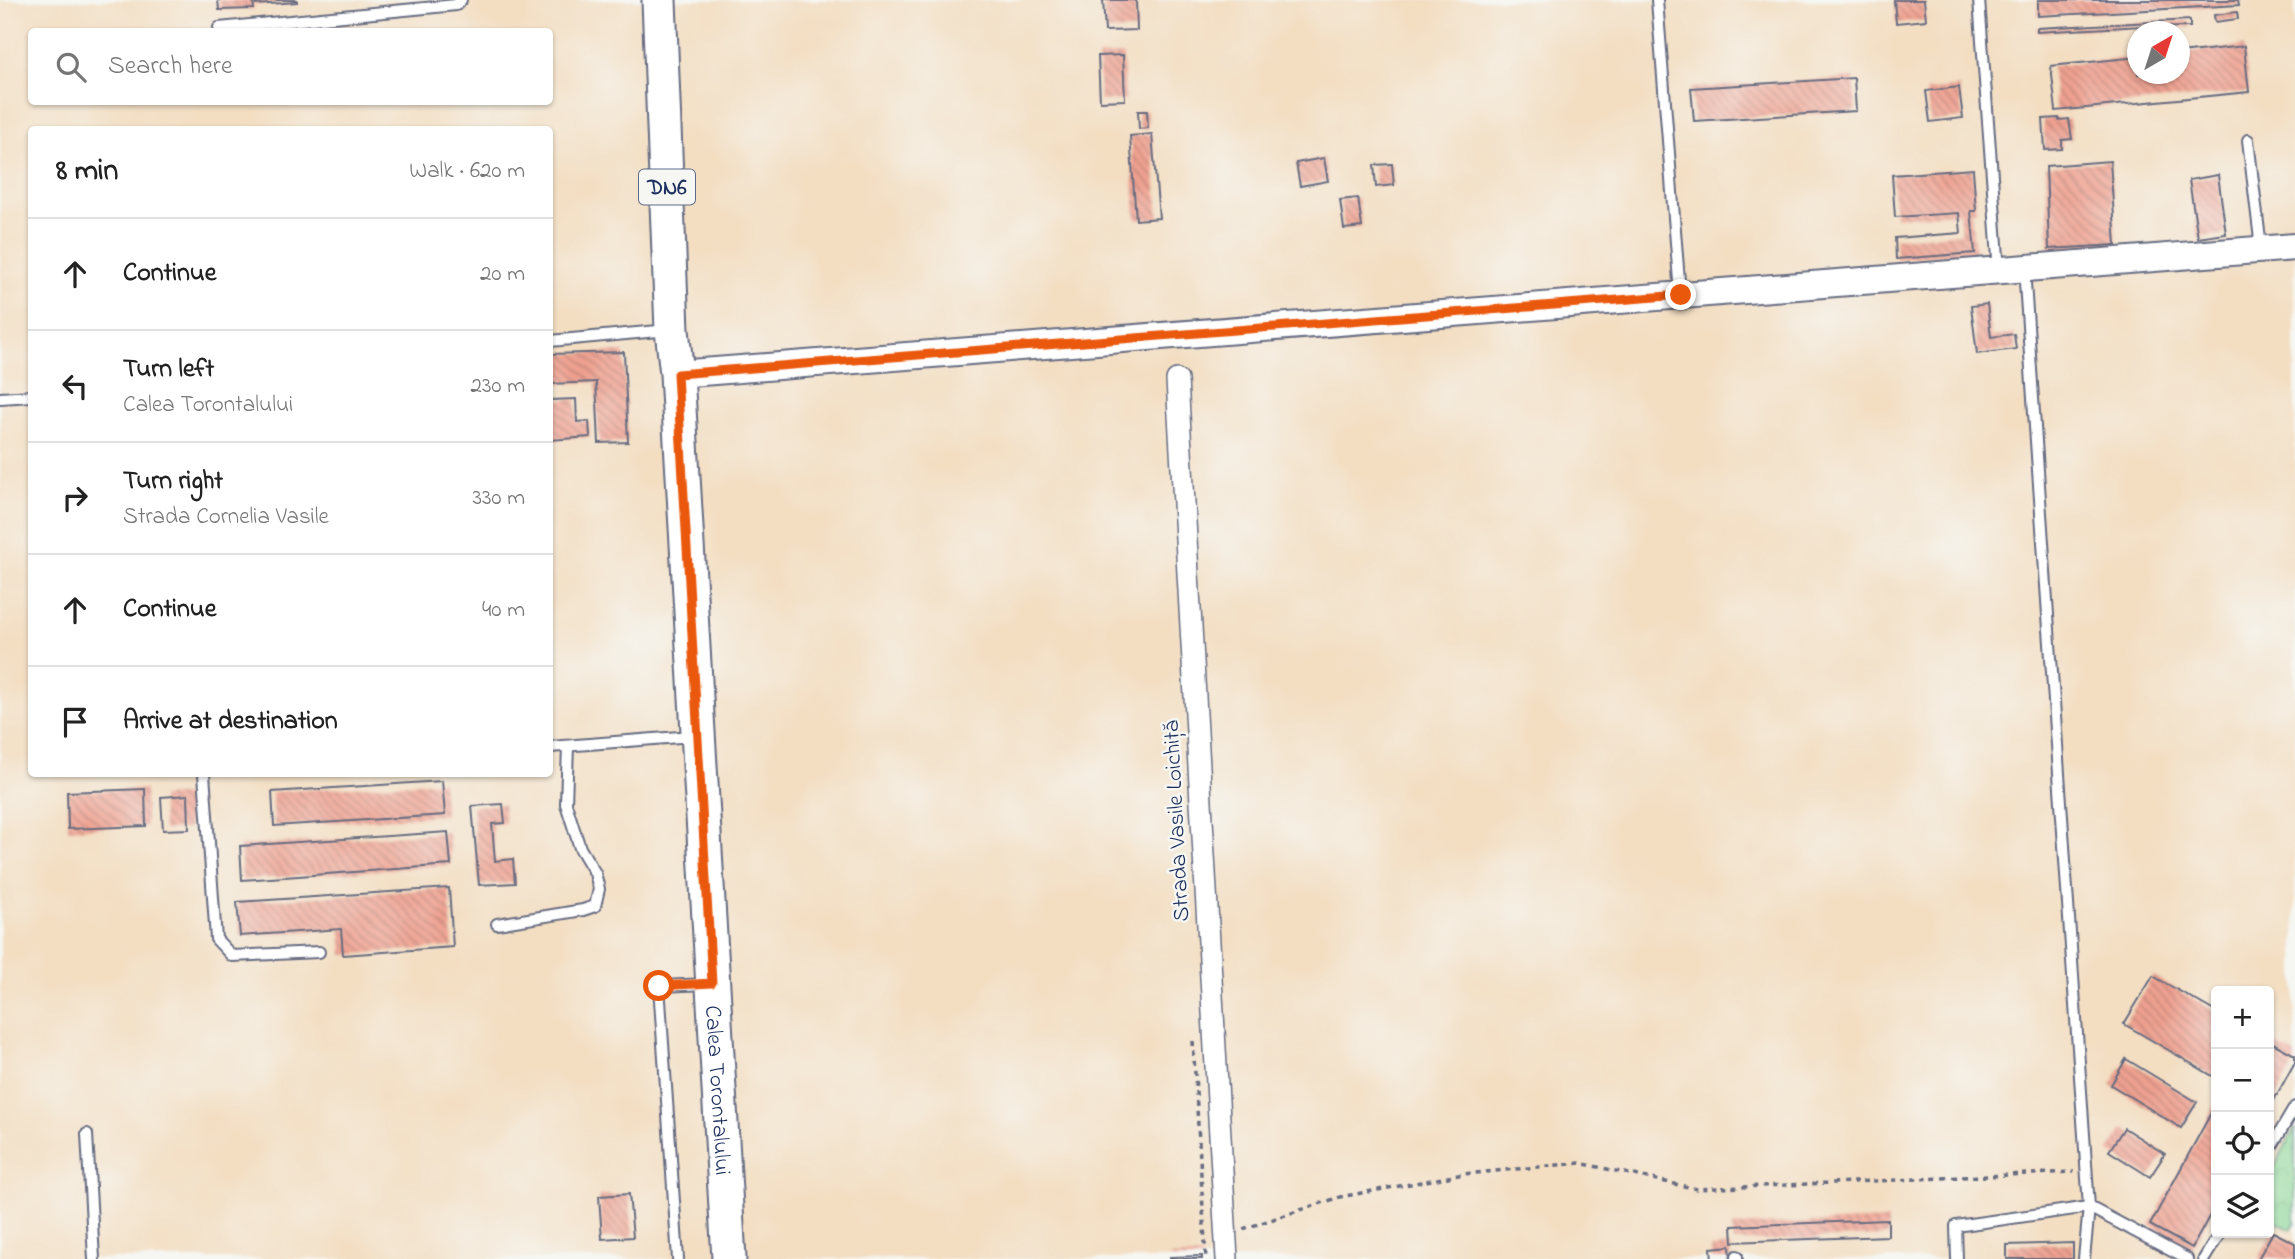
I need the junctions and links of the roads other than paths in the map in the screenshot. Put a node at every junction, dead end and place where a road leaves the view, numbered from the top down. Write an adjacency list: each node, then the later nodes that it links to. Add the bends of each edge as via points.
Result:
1 (461, 0): 5 (lane, via 456,5)
2 (659, 0): 11 (main road, Calea Torontalului / DN6)
3 (1657, 0): 10 (lane)
4 (1979, 0): 9 (lane)
5 (219, 28)
6 (2248, 140): 8 (lane)
7 (2295, 247): 8 (street)
8 (2261, 250): 9 (street)
9 (2011, 270): 10 (street); 27 (lane)
10 (1681, 295): 13 (street)
11 (672, 330): 12 (lane); 13 (main road, Calea Torontalului / DN6)
12 (553, 341)
13 (677, 374): 17 (main road, Calea Torontalului / DN6)
14 (1177, 380): 32 (street, Strada Vasile Loichiță)
15 (28, 396): 16 (lane)
16 (0, 398)
17 (697, 736): 18 (lane); 23 (main road, Calea Torontalului / DN6)
18 (568, 746): 19 (lane); 21 (lane, via 566,804 580,848 595,873 599,889 595,906)
19 (553, 747)
20 (204, 777): 22 (lane, via 216,939 232,956)
21 (497, 924)
22 (319, 952)
23 (712, 983): 30 (lane, via 659,986); 31 (main road, Calea Torontalului / DN6)
24 (2295, 1107): 26 (lane)
25 (87, 1134): 29 (lane)
26 (2274, 1143)
27 (2089, 1207): 33 (lane, via 1956,1226); 34 (lane); 35 (lane)
28 (2217, 1238): 36 (lane)
29 (94, 1259)
30 (678, 1259)
31 (729, 1259)
32 (1227, 1259)
33 (1958, 1259)
34 (2084, 1259)
35 (2187, 1259)
36 (2204, 1259)

